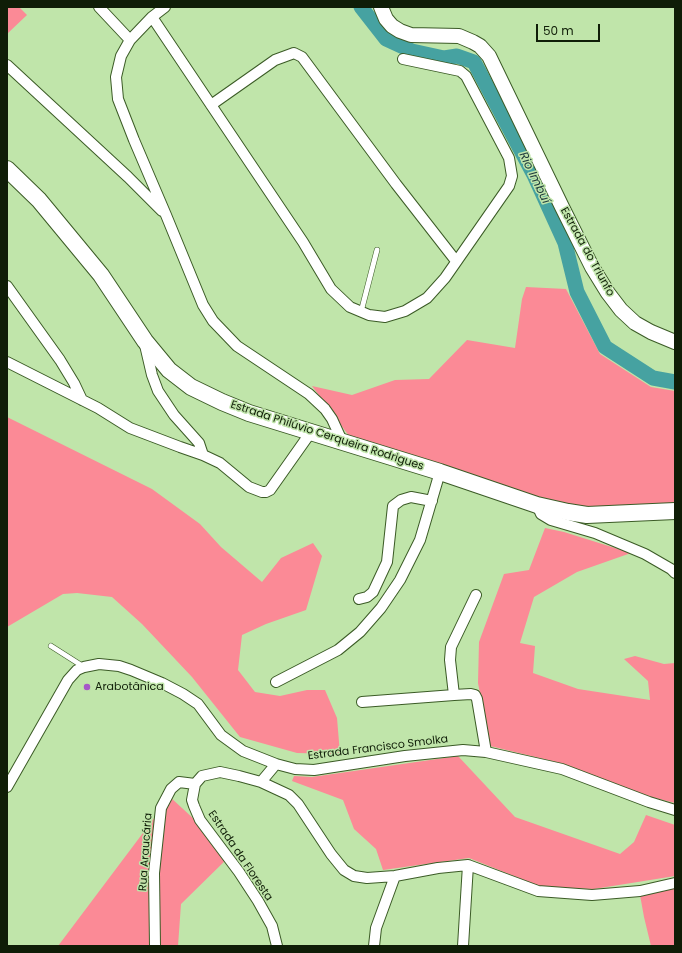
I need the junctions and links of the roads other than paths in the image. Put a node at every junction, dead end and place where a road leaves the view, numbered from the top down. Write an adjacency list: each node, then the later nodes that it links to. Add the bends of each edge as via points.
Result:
1 (99, 7): 5 (street)
2 (165, 7): 4 (street)
3 (381, 7): 16 (street, Estrada do Triunfo, via 386,19 400,31 411,35 458,36 480,46 492,62 592,266 608,293 621,310 635,322 650,332)
4 (152, 17): 5 (street); 8 (street)
5 (130, 40): 10 (street, via 121,56 116,77 118,99)
6 (403, 59): 12 (street, via 460,71 466,76 509,158 512,176 509,186)
7 (7, 65): 10 (street)
8 (211, 105): 12 (street, via 275,60 294,53 302,57); 14 (street, via 331,289 350,307)
9 (7, 169): 15 (main road, Estrada Philúvio Cerqueira Rodrigues, via 39,200 102,275)
10 (166, 215): 20 (street, via 203,305 213,321 237,346 309,394 326,409)
11 (378, 250): 14 (lane)
12 (456, 261): 14 (street, via 427,298 405,311 385,317)
13 (7, 286): 18 (street, via 60,360)
14 (361, 312)
15 (144, 342): 19 (main road, Estrada Philúvio Cerqueira Rodrigues, via 169,370 191,387 249,413); 21 (street, via 158,391 174,415 199,443)
16 (675, 342)
17 (7, 362): 18 (street)
18 (82, 400): 21 (street, via 130,428)
19 (311, 432): 20 (main road, Estrada Philúvio Cerqueira Rodrigues); 21 (street, via 266,492 249,487 220,463)
20 (342, 441): 22 (main road, Estrada Philúvio Cerqueira Rodrigues)
21 (203, 455)
22 (440, 472): 23 (street); 24 (main road, Estrada Philúvio Cerqueira Rodrigues)
23 (432, 501): 28 (street, via 411,497 393,506 387,562 373,592 367,597); 31 (street, via 420,540 400,580 381,608 360,632 338,650)
24 (537, 505): 25 (main road, Estrada Philúvio Cerqueira Rodrigues, via 587,515); 26 (street, via 541,514 551,520 595,533 645,554)
25 (675, 511)
26 (675, 572)
27 (476, 595): 32 (street, via 451,647)
28 (359, 598)
29 (52, 646): 30 (lane)
30 (84, 667): 35 (street, Estrada Francisco Smolka, via 99,664 119,666 162,683 198,704 221,735 243,751); 38 (street, via 77,670 68,680)
31 (276, 682)
32 (454, 695): 33 (street); 34 (street, via 475,695)
33 (362, 702)
34 (486, 752): 35 (street, Estrada Francisco Smolka, via 463,750 405,756 314,770); 39 (street, Estrada Francisco Smolka, via 562,769)
35 (276, 764): 36 (street)
36 (261, 782): 37 (street, via 220,772 202,776); 41 (street, via 289,795 298,804 318,837 344,870 360,877)
37 (195, 784): 43 (street, Rua Araucária, via 180,782 171,789 160,808 154,873); 44 (street, Estrada da Floresta, via 192,800 200,820 258,901 272,926)
38 (7, 787)
39 (675, 810)
40 (468, 866): 41 (street, via 438,868); 42 (street, via 538,891 568,894 640,891); 46 (street)
41 (395, 876): 45 (street, via 376,928)
42 (675, 883)
43 (155, 946)
44 (277, 946)
45 (374, 946)
46 (464, 946)

